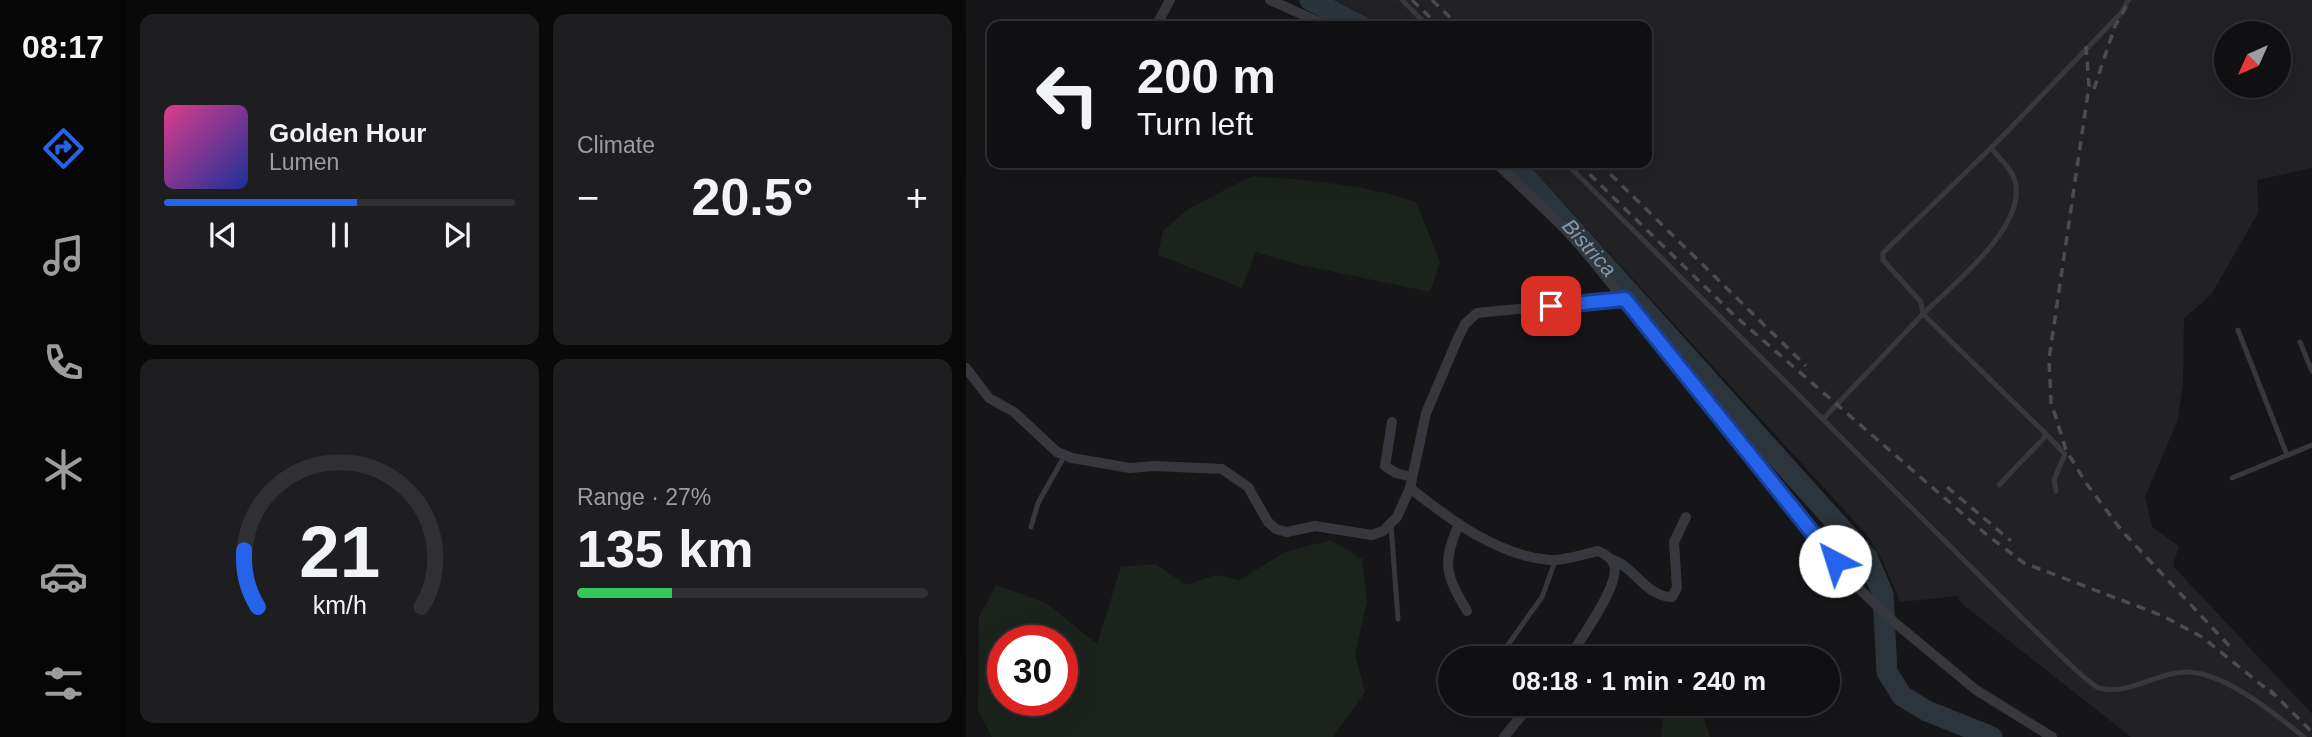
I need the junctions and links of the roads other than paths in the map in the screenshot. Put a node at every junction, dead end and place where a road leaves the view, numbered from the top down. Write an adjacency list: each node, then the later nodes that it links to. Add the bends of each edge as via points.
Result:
1 (1170, 0): 5 (street)
2 (1270, 0): 6 (street)
3 (1402, 0): 7 (lane)
4 (2128, 0): 8 (lane, via 2122,12)
5 (1160, 21)
6 (1317, 21)
7 (1424, 21)
8 (1991, 148): 12 (lane, via 2013,176 2015,209 2003,232); 12 (lane, via 1883,253 1883,260 1921,302)
9 (1501, 168): 11 (street, via 1572,234)
10 (1571, 168): 17 (lane)
11 (1625, 299): 24 (street, via 1477,313 1458,338 1426,413); 39 (street, via 1799,518 1872,601 1976,690)
12 (1923, 314): 17 (lane); 19 (lane)
13 (2238, 330): 22 (lane)
14 (2300, 342): 16 (lane)
15 (966, 368): 21 (street, via 989,398 1014,412)
16 (2312, 371)
17 (1823, 419): 40 (lane, via 2097,688 2118,689 2188,671 2221,681)
18 (1392, 422): 24 (street, via 1385,466)
19 (2045, 433): 25 (lane); 26 (lane, via 2066,454 2054,480)
20 (2312, 445): 22 (lane)
21 (1065, 455): 29 (street, via 1130,468 1222,469 1248,487 1268,522 1287,532 1315,526 1372,535); 30 (lane, via 1038,503)
22 (2287, 455): 23 (lane)
23 (2232, 478)
24 (1411, 482): 28 (street); 29 (street)
25 (1999, 485)
26 (2056, 491)
27 (1686, 517): 32 (street, via 1674,542 1677,588 1672,597 1655,593)
28 (1460, 524): 31 (street, via 1509,550); 33 (street, via 1447,551 1447,569)
29 (1391, 525): 34 (lane)
30 (1031, 527)
31 (1556, 559): 32 (street, via 1598,551); 35 (lane, via 1542,597)
32 (1611, 559): 36 (street, via 1615,572 1612,586)
33 (1467, 611)
34 (1398, 619)
35 (1507, 646)
36 (1576, 646)
37 (1521, 716): 38 (street)
38 (1504, 737)
39 (2052, 737)
40 (2304, 737)

